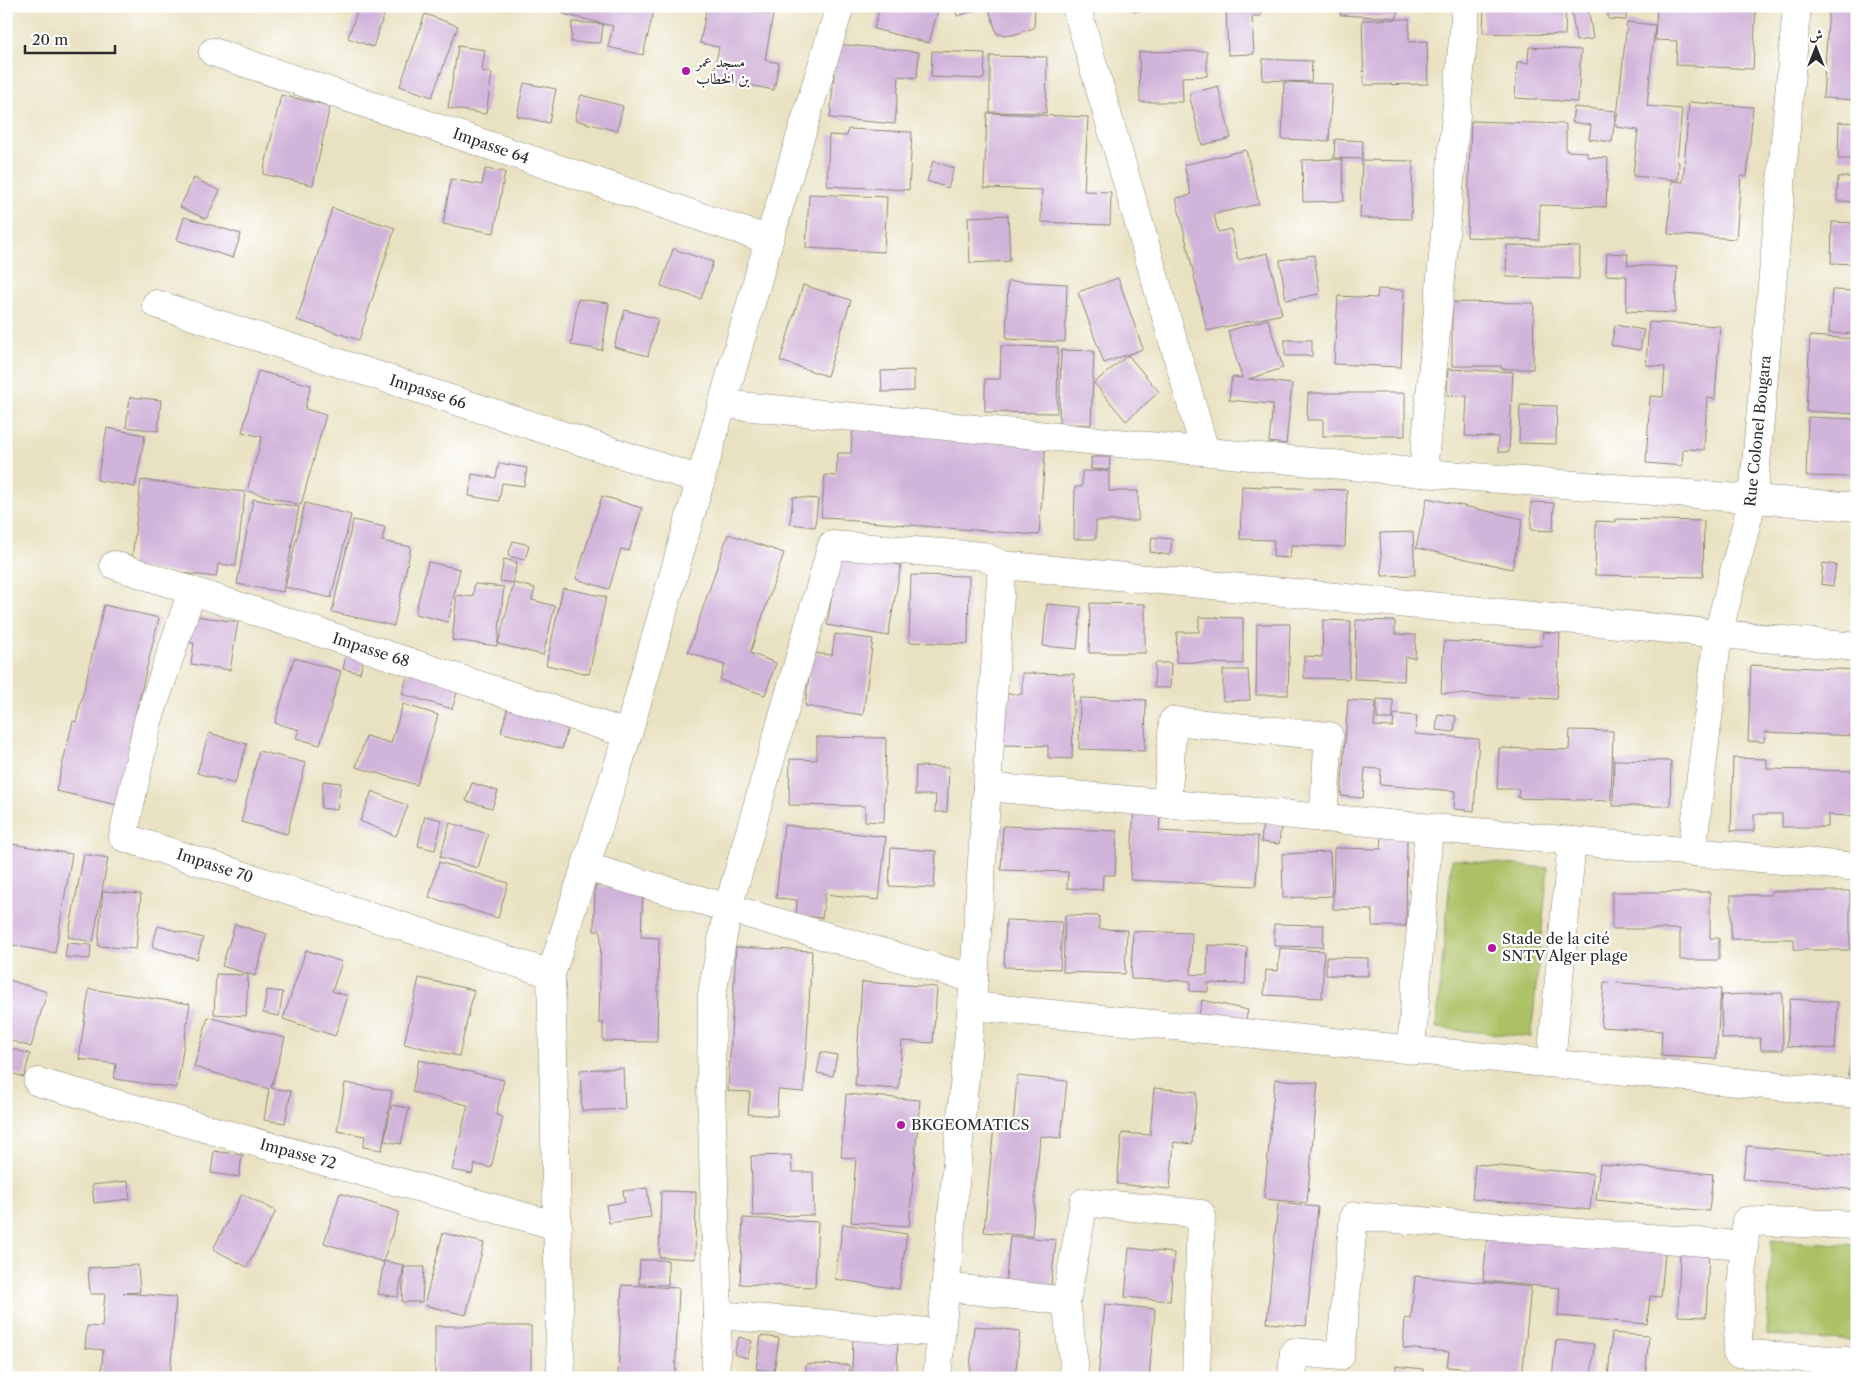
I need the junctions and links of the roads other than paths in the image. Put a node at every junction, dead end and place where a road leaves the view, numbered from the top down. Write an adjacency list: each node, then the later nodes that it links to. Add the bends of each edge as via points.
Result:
1 (840, 6): 6 (street)
2 (1076, 6): 9 (street)
3 (1466, 6): 10 (street)
4 (1797, 6): 12 (street, Rue Colonel Bougara)
5 (213, 52): 6 (street, Impasse 64)
6 (769, 240): 8 (street)
7 (156, 304): 11 (street, Impasse 66)
8 (722, 404): 9 (street); 11 (street)
9 (1205, 452): 10 (street)
10 (1422, 473): 12 (street)
11 (701, 480): 19 (street)
12 (1753, 498): 13 (street); 17 (street, Rue Colonel Bougara)
13 (1857, 507)
14 (114, 566): 16 (street, Impasse 68)
15 (1002, 566): 17 (street); 20 (street); 28 (street, via 983,556 832,545)
16 (192, 591): 19 (street, Impasse 68); 29 (street, Impasse 70, via 148,721 123,837)
17 (1718, 634): 18 (street); 25 (street, Rue Colonel Bougara)
18 (1857, 647)
19 (628, 734): 26 (street)
20 (987, 787): 21 (street); 30 (street)
21 (1167, 804): 22 (street); 22 (street, via 1173,721 1329,736)
22 (1323, 818): 23 (street)
23 (1429, 828): 24 (street); 32 (street)
24 (1572, 841): 25 (street); 33 (street)
25 (1692, 852): 27 (street)
26 (586, 867): 28 (street); 29 (street)
27 (1857, 867)
28 (728, 908): 30 (street); 41 (street, via 712,994 711,1087)
29 (550, 974): 37 (street)
30 (974, 979): 31 (street)
31 (972, 1006): 32 (street); 39 (street)
32 (1410, 1050): 33 (street)
33 (1551, 1064): 35 (street)
34 (38, 1082): 37 (street, Impasse 72)
35 (1857, 1094)
36 (1857, 1225): 38 (street, via 1746,1221)
37 (558, 1226): 44 (street)
38 (1744, 1245): 43 (street, via 1737,1353); 49 (street, via 1354,1216 1340,1356 1294,1352)
39 (946, 1287): 40 (street); 42 (street)
40 (1066, 1302): 47 (street); 48 (street, via 1084,1202 1201,1214)
41 (718, 1315): 42 (street); 45 (street)
42 (941, 1333): 46 (street)
43 (1857, 1362)
44 (561, 1378)
45 (715, 1378)
46 (937, 1378)
47 (1074, 1378)
48 (1196, 1378)
49 (1292, 1378)

